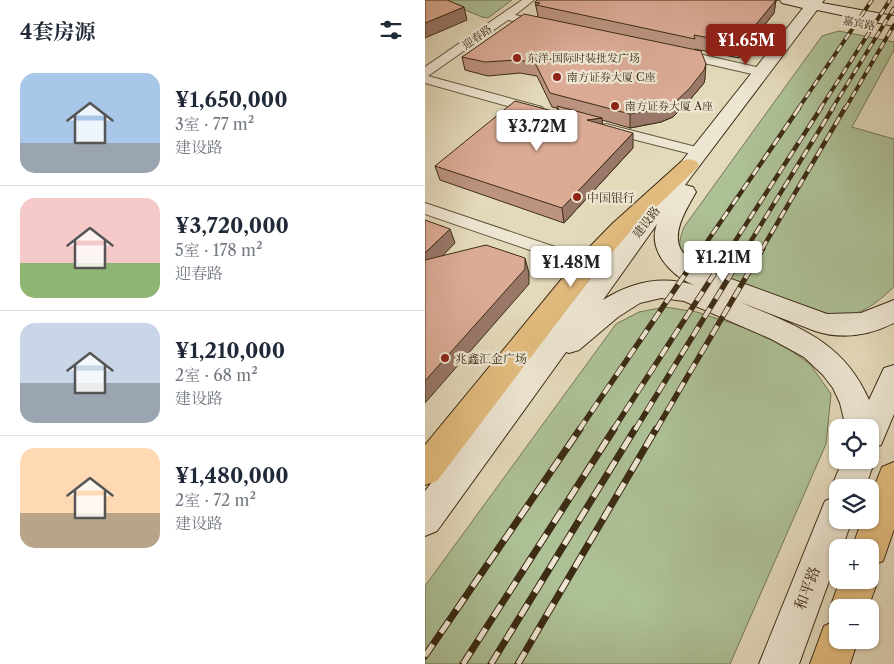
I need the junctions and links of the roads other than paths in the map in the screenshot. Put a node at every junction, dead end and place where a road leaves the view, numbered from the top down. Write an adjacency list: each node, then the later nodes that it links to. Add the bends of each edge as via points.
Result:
1 (529, 0): 5 (street, 迎春路)
2 (781, 3): 4 (main road, 嘉宾路, via 800,11)
3 (837, 4): 4 (main road, 嘉宾路); 6 (main road, 嘉宾路); 7 (main road, 嘉宾路)
4 (812, 7): 9 (main road, 嘉宾路, via 822,16); 13 (main road, 建设路)
5 (507, 16): 8 (street); 12 (street, 迎春路)
6 (894, 16)
7 (894, 21)
8 (554, 26)
9 (894, 30)
10 (667, 51): 13 (street)
11 (425, 54): 12 (street)
12 (441, 62): 14 (street, 迎春路)
13 (761, 72): 18 (main road, 建设路)
14 (425, 73)
15 (425, 79): 16 (street)
16 (549, 113)
17 (596, 125): 18 (street)
18 (700, 151): 20 (main road); 21 (main road, via 705,157 666,230 667,244 677,264 695,275 825,324 862,324); 22 (main road, 建设路)
19 (425, 208): 20 (street)
20 (588, 264): 26 (main road)
21 (894, 310)
22 (538, 367): 24 (main road, via 620,303 655,289 678,290 773,328 819,353 845,382); 28 (main road, 建设路)
23 (894, 377): 25 (main road)
24 (860, 419)
25 (876, 419)
26 (425, 470)
27 (894, 478): 30 (main road)
28 (425, 518)
29 (831, 529): 32 (main road, 和平路)
30 (873, 539)
31 (835, 649): 33 (main road)
32 (779, 664)
33 (830, 664)

